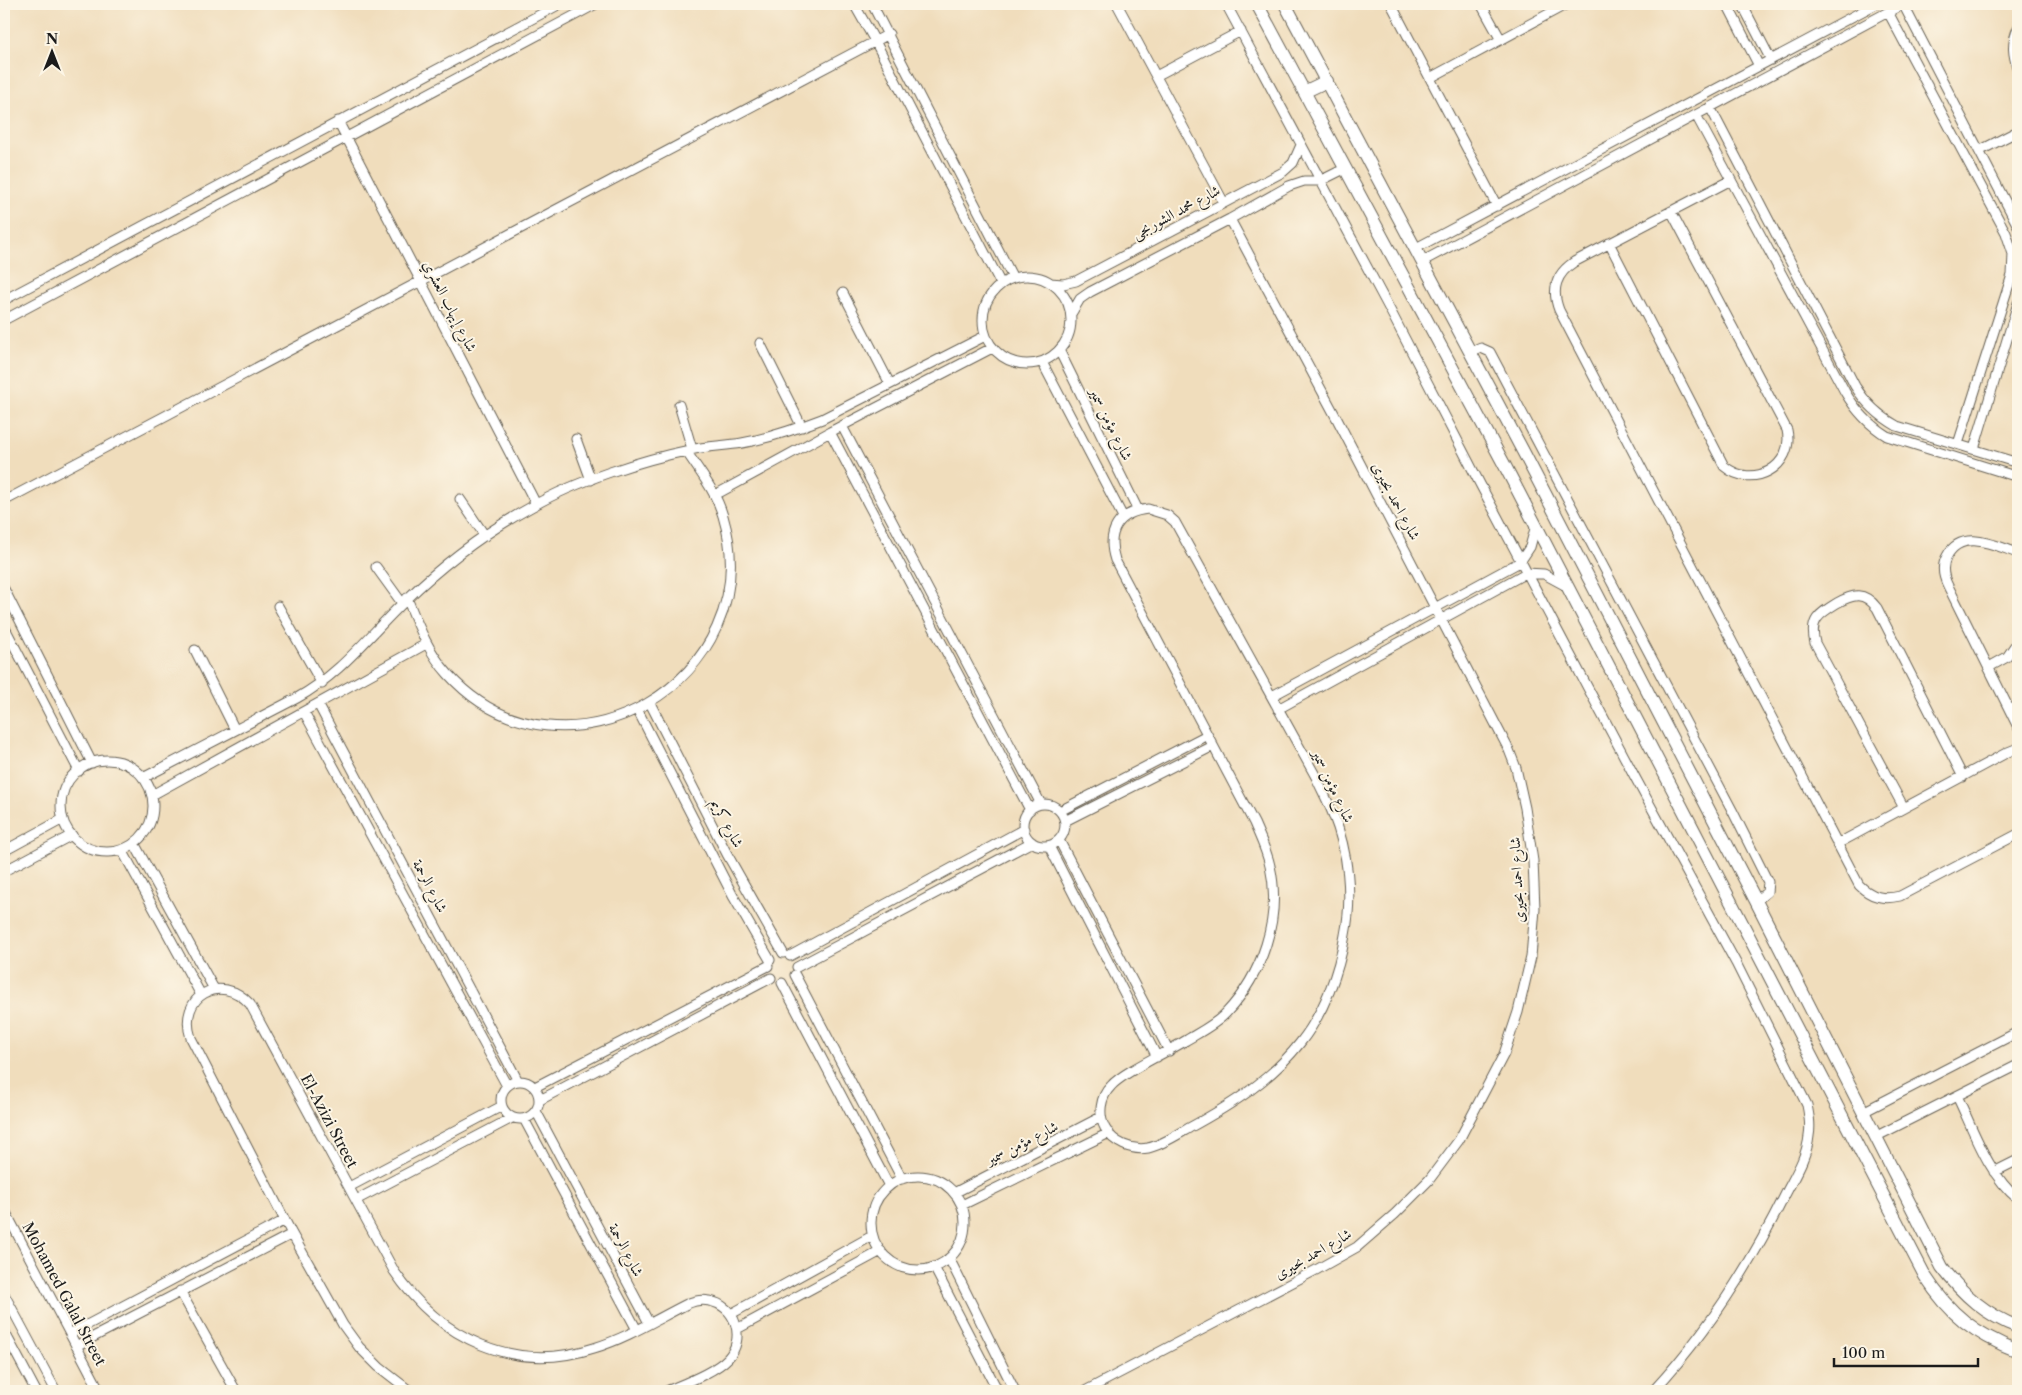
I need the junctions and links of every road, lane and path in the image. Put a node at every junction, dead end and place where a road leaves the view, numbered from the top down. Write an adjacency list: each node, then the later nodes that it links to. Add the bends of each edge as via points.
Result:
1 (560, 4): 31 (street)
2 (596, 4): 33 (street)
3 (854, 4): 21 (street)
4 (872, 4): 19 (street)
5 (1117, 4): 25 (street)
6 (1226, 4): 18 (street)
7 (1257, 4): 28 (street)
8 (1285, 4): 27 (street)
9 (1391, 4): 26 (street)
10 (1481, 4): 20 (street)
11 (1565, 4): 20 (street)
12 (1727, 4): 23 (street)
13 (1742, 4): 22 (street)
14 (1876, 4): 22 (street)
15 (1903, 4): 16 (street); 35 (street)
16 (1888, 12): 29 (street); 68 (street, via 2006,233 2013,254 2012,275)
17 (2018, 28): 24 (street, via 2013,47)
18 (1241, 31): 25 (street); 34 (street)
19 (889, 34): 21 (street); 47 (street)
20 (1500, 40): 26 (street)
21 (875, 42): 48 (street); 50 (street)
22 (1771, 60): 23 (street)
23 (1759, 66): 40 (street)
24 (2018, 70)
25 (1156, 76): 39 (street)
26 (1430, 78): 40 (street)
27 (1326, 81): 28 (street); 45 (street)
28 (1304, 92): 36 (street)
29 (1710, 107): 30 (street); 68 (street, via 1860,395 1889,421)
30 (1696, 115): 37 (street); 46 (street)
31 (338, 121): 33 (street, شارع إيهاب العشري); 52 (street)
32 (2018, 131): 35 (street)
33 (346, 137): 48 (street, شارع إيهاب العشري); 55 (street)
34 (1301, 145): 38 (street); 39 (street, شارع محمد الشوربجى, via 1297,158 1288,168)
35 (1979, 152): 43 (street)
36 (1346, 168): 38 (street); 73 (street)
37 (1731, 180): 41 (street); 74 (street, via 1844,392 1864,418 1887,436)
38 (1320, 181): 42 (street, شارع محمد الشوربجى, via 1296,183); 85 (street)
39 (1224, 203): 49 (street, شارع محمد الشوربجى, via 1076,281)
40 (1497, 206): 45 (street)
41 (1671, 211): 44 (street); 44 (street, via 1787,430 1786,456 1758,476 1740,476 1724,466)
42 (1230, 219): 54 (street, شارع محمد الشوربجى, via 1090,292 1080,299); 92 (street, شارع احمد بحيرى)
43 (2018, 226)
44 (1609, 243): 132 (street, via 1564,269 1557,278 1555,300)
45 (1416, 248): 46 (street)
46 (1423, 261): 60 (street)
47 (1012, 278): 49 (street, via 1032,276); 50 (street)
48 (421, 281): 78 (street); 79 (street, شارع إيهاب العشري)
49 (1050, 283): 54 (street, via 1064,296)
50 (1001, 284): 56 (street, via 986,302 982,324)
51 (843, 293): 62 (street)
52 (4, 300)
53 (2018, 303): 69 (street)
54 (1070, 314): 59 (street, via 1069,333)
55 (4, 320)
56 (985, 336): 58 (street); 62 (street)
57 (760, 343): 65 (street)
58 (992, 348): 61 (street, via 1015,363); 64 (street)
59 (1059, 350): 61 (street); 80 (street, شارع مؤمن سمير)
60 (1472, 352): 71 (street); 137 (street, via 1481,348 1490,352 1732,810 1768,882 1767,892)
61 (1042, 362): 81 (street, شارع مؤمن سمير)
62 (890, 384): 65 (street)
63 (679, 405): 70 (street)
64 (842, 426): 66 (street); 119 (street)
65 (802, 427): 70 (street, via 744,443)
66 (830, 432): 76 (street); 121 (street)
67 (576, 439): 75 (street)
68 (1958, 444): 69 (street)
69 (1974, 449): 72 (street)
70 (689, 450): 75 (street); 76 (street)
71 (1525, 455): 73 (street); 118 (street)
72 (2018, 463)
73 (1505, 466): 82 (street)
74 (2018, 477)
75 (591, 480): 79 (street)
76 (715, 495): 101 (street, via 728,536 730,558 730,580 720,622 694,665)
77 (460, 499): 83 (street)
78 (4, 500)
79 (536, 504): 83 (street)
80 (1138, 510): 81 (street); 100 (street, شارع مؤمن سمير, via 1159,511 1175,522)
81 (1123, 517): 108 (street, via 1112,537 1116,560)
82 (1536, 526): 85 (street, via 1530,547); 88 (street)
83 (485, 536): 90 (street, via 447,563)
84 (2018, 553): 98 (street, via 1973,540 1956,546 1945,560 1944,578)
85 (1520, 562): 87 (street); 92 (street)
86 (376, 568): 90 (street)
87 (1526, 573): 88 (street, via 1544,574); 93 (street); 202 (street, via 1736,963 1801,1091 1810,1120 1806,1150 1766,1232 1700,1335)
88 (1568, 587): 123 (street)
89 (4, 589): 111 (street)
90 (405, 600): 96 (street); 99 (street)
91 (278, 606): 99 (street)
92 (1436, 607): 93 (street, شارع احمد بحيرى); 100 (street)
93 (1443, 619): 104 (street); 201 (street, شارع احمد بحيرى, via 1513,759 1532,853 1535,909 1531,957 1504,1054 1472,1118 1444,1162 1395,1214 1357,1246)
94 (4, 626): 112 (street)
95 (2018, 641): 98 (street, via 2007,657)
96 (426, 644): 102 (street); 103 (street, via 461,688 492,709 528,722 583,726 620,717)
97 (195, 650): 107 (street)
98 (1988, 667): 106 (street)
99 (322, 684): 107 (street)
100 (1272, 696): 104 (street, شارع مؤمن سمير)
101 (650, 702): 103 (street); 113 (street, شارع كريم)
102 (318, 704): 105 (street); 151 (street, شارع الرحمة)
103 (637, 709): 116 (street, شارع كريم)
104 (1278, 709): 162 (street, شارع مؤمن سمير, via 1333,812 1342,841 1349,902 1346,933 1326,998 1301,1042 1281,1065 1242,1097 1149,1148 1126,1146)
105 (304, 712): 117 (street); 152 (street, شارع الرحمة)
106 (2018, 727)
107 (236, 730): 115 (street)
108 (1207, 735): 109 (street); 122 (street)
109 (1213, 746): 125 (street); 148 (street, via 1254,823 1270,866 1270,929 1254,974 1237,1000 1224,1015)
110 (2018, 748): 114 (street)
111 (92, 763): 112 (street); 115 (street, via 120,763)
112 (79, 771): 124 (street, via 68,783 62,798)
113 (684, 771): 116 (street); 138 (street, شارع كريم, via 727,854)
114 (1964, 777): 120 (street); 120 (street, via 1877,608 1866,597 1849,596 1821,613 1816,620 1815,643)
115 (143, 778): 117 (street)
116 (672, 778): 139 (street, شارع كريم)
117 (152, 795): 131 (street, via 152,816)
118 (1706, 803): 123 (street); 137 (street)
119 (1040, 804): 121 (street); 122 (street, via 1048,804)
120 (1904, 808): 132 (street)
121 (1030, 810): 126 (street, via 1023,822)
122 (1060, 811): 125 (street)
123 (1686, 814): 146 (street)
124 (63, 819): 128 (street); 135 (street)
125 (1065, 821): 129 (street)
126 (1024, 829): 130 (street); 138 (street)
127 (2018, 834): 132 (street, via 1891,898 1873,896 1859,885)
128 (72, 835): 134 (street, via 82,845 94,850); 136 (street)
129 (1059, 840): 133 (street); 148 (street)
130 (1032, 842): 133 (street); 140 (street)
131 (134, 844): 134 (street); 143 (street)
132 (1837, 844)
133 (1049, 846): 149 (street)
134 (122, 850): 144 (street)
135 (4, 851)
136 (4, 871)
137 (1756, 901): 145 (street)
138 (786, 954): 139 (street, via 776,955); 140 (street, via 794,960)
139 (769, 963): 141 (street); 153 (street)
140 (796, 971): 142 (street, via 790,981); 166 (street)
141 (771, 978): 142 (street); 155 (street)
142 (782, 983): 167 (street)
143 (214, 989): 144 (street); 168 (street, El-Azizi Street, via 234,991 250,1004)
144 (201, 995): 174 (street, via 190,1010 191,1038)
145 (1810, 1008): 146 (street); 158 (street)
146 (1793, 1018): 190 (street, via 1939,1298 1975,1330)
147 (2018, 1032): 158 (street)
148 (1169, 1051): 149 (street)
149 (1158, 1057): 159 (street, via 1111,1085 1104,1095)
150 (2018, 1065): 154 (street)
151 (518, 1080): 152 (street); 153 (street)
152 (507, 1086): 156 (street, via 501,1096)
153 (535, 1087): 155 (street)
154 (1957, 1096): 163 (street); 165 (street)
155 (540, 1100): 157 (street)
156 (502, 1106): 160 (street); 168 (street)
157 (536, 1111): 161 (street); 183 (street, شارع الرحمة)
158 (1863, 1112): 163 (street)
159 (1101, 1117): 162 (street); 169 (street, شارع مؤمن سمير)
160 (512, 1118): 161 (street); 171 (street)
161 (524, 1119): 186 (street, شارع الرحمة)
162 (1108, 1133): 172 (street, شارع مؤمن سمير)
163 (1875, 1136): 184 (street, via 1938,1260 1954,1284 1986,1312)
164 (2018, 1160): 165 (street)
165 (1994, 1172): 170 (street)
166 (902, 1178): 167 (street); 169 (street, via 930,1178)
167 (889, 1186): 176 (street, via 873,1208)
168 (349, 1187): 171 (street, El-Azizi Street)
169 (954, 1193): 172 (street)
170 (2018, 1199)
171 (356, 1200): 186 (street, El-Azizi Street, via 394,1272 406,1288 434,1318 469,1340 508,1353 570,1355)
172 (962, 1205): 178 (street, via 964,1234)
173 (4, 1209): 188 (street, Mohamed Galal Street)
174 (285, 1220): 175 (street); 188 (street)
175 (292, 1234): 180 (street); 197 (street, via 343,1325 359,1347)
176 (872, 1236): 177 (street); 182 (street)
177 (880, 1252): 179 (street, via 899,1266 910,1269); 185 (street)
178 (949, 1258): 179 (street); 200 (street)
179 (934, 1267): 199 (street)
180 (180, 1291): 189 (street); 196 (street)
181 (4, 1294): 191 (street)
182 (731, 1314): 183 (street, El-Azizi Street, via 716,1303 698,1300); 185 (street)
183 (650, 1323): 186 (street, El-Azizi Street)
184 (2018, 1328)
185 (737, 1329): 198 (street, via 734,1349 721,1364)
186 (637, 1330)
187 (4, 1331): 192 (street)
188 (70, 1334): 189 (street, Mohamed Galal Street)
189 (76, 1346): 195 (street, Mohamed Galal Street)
190 (2018, 1351)
191 (35, 1352): 192 (street); 194 (street)
192 (19, 1360): 193 (street)
193 (36, 1391)
194 (56, 1391)
195 (100, 1391)
196 (236, 1391)
197 (410, 1391)
198 (667, 1391)
199 (998, 1391)
200 (1015, 1391)
201 (1085, 1391)
202 (1653, 1391)

